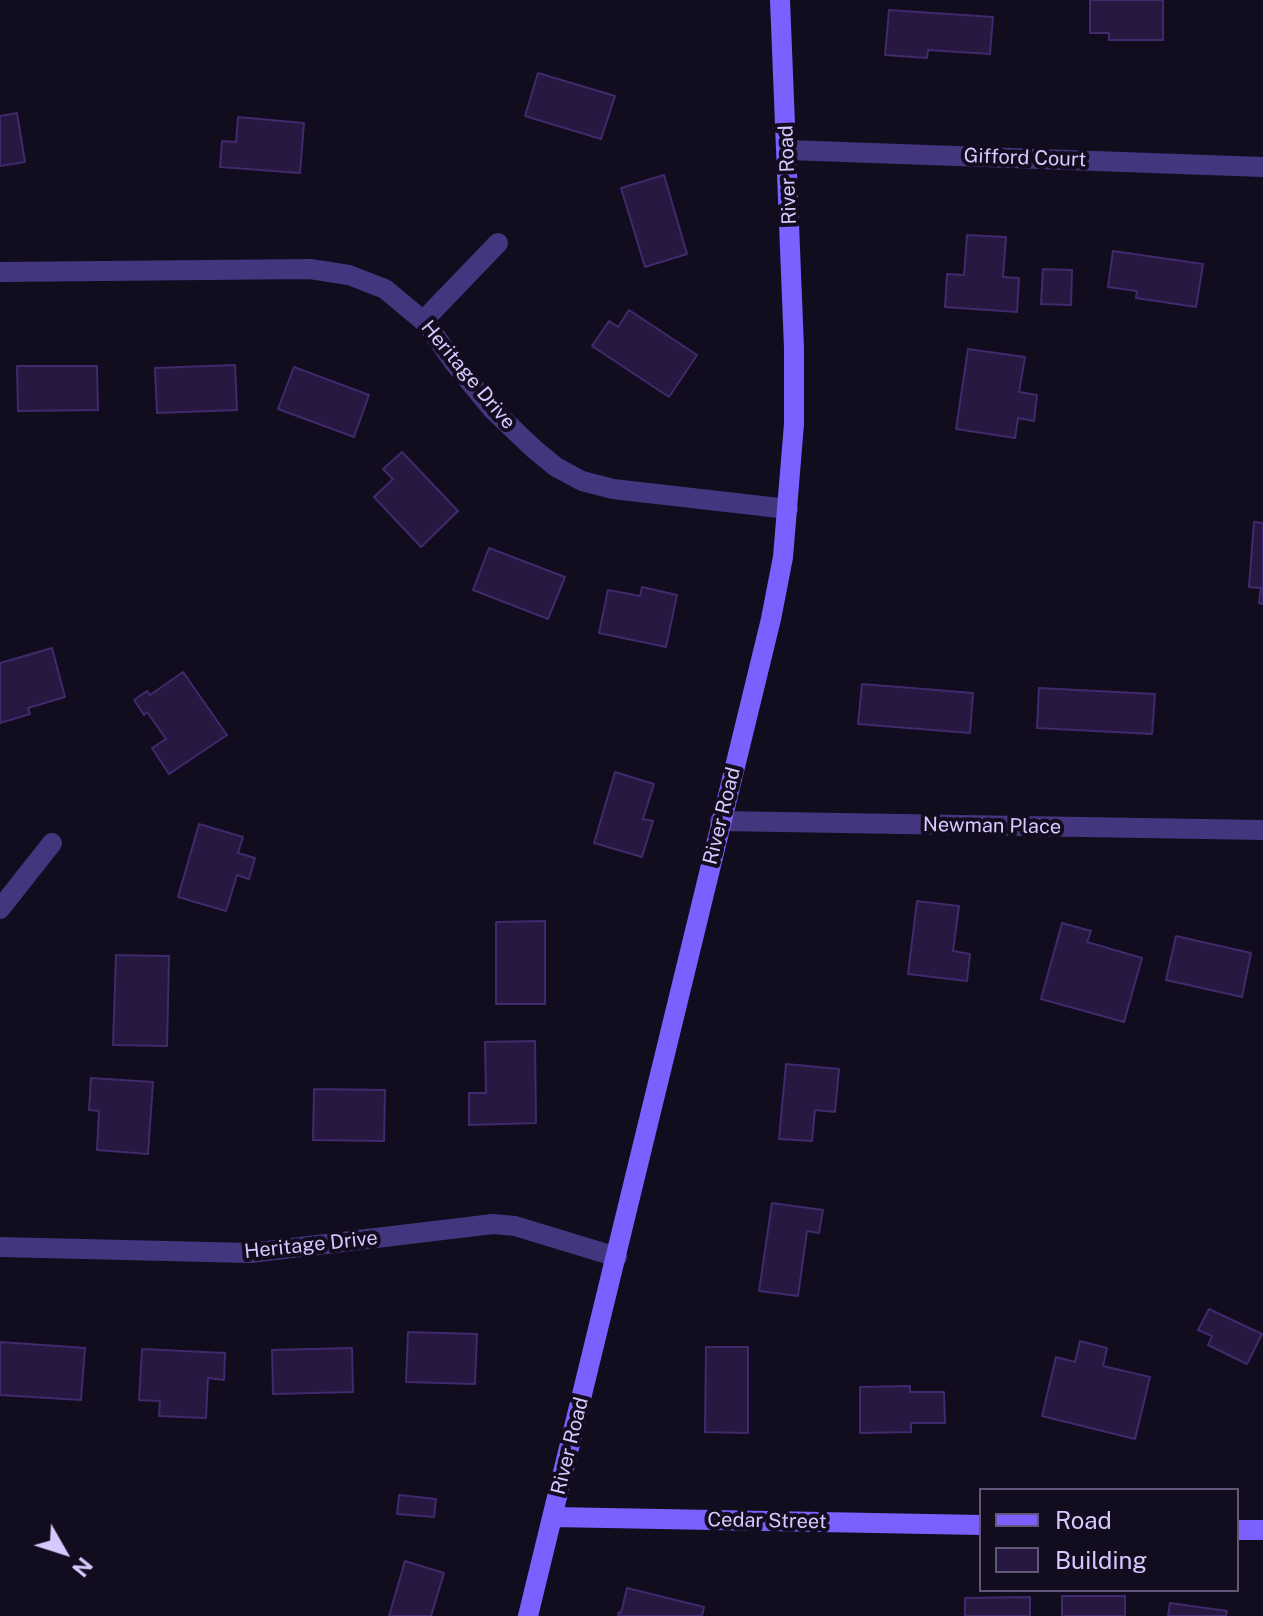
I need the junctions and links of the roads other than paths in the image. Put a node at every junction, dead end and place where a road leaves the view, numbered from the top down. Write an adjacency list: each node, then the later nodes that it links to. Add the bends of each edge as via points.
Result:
1 (780, 0): 2 (street, River Road)
2 (788, 150): 3 (street, Gifford Court); 7 (street, River Road, via 794,348)
3 (1263, 167)
4 (498, 243): 6 (street)
5 (0, 272): 6 (street, Heritage Drive, via 329,270 385,289)
6 (423, 321): 7 (street, Heritage Drive, via 492,409 556,467 582,481)
7 (788, 509): 8 (street, River Road, via 771,619)
8 (720, 821): 9 (street, Newman Place); 13 (street, River Road)
9 (1263, 830)
10 (52, 843): 11 (street)
11 (0, 909)
12 (0, 1247): 13 (street, Heritage Drive, via 250,1253 493,1224)
13 (617, 1257): 14 (street, River Road)
14 (553, 1517): 15 (street, Cedar Street); 18 (street, River Road)
15 (979, 1525)
16 (1239, 1530): 17 (street)
17 (1263, 1530)
18 (528, 1616)

